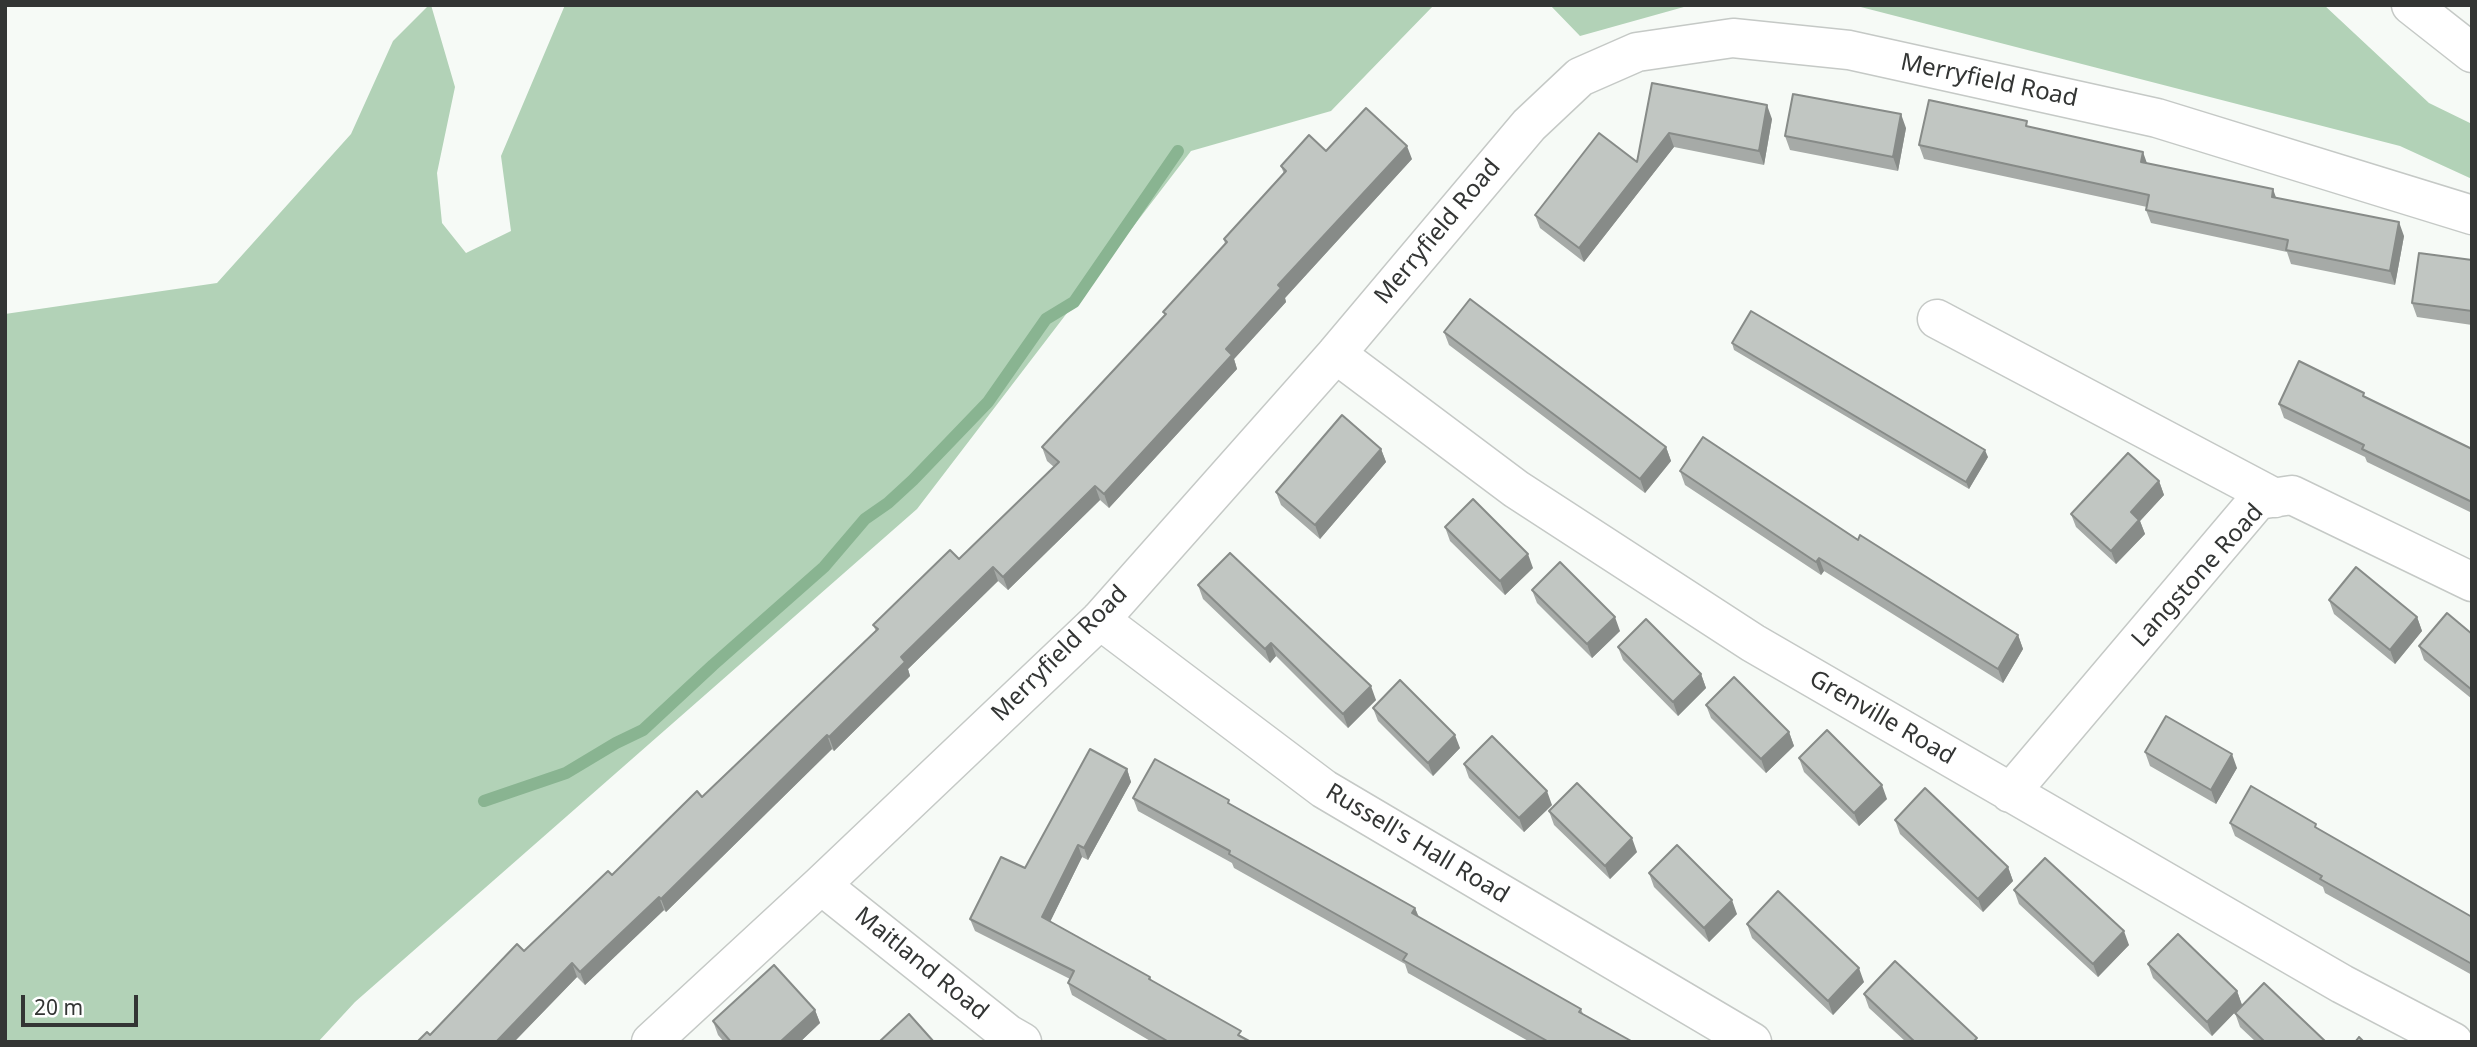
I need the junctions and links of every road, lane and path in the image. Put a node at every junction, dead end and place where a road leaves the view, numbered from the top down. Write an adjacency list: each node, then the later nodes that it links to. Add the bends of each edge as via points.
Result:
1 (2411, 5): 2 (street)
2 (2472, 53)
3 (2472, 215): 5 (street, Merryfield Road, via 2157,118 1849,50 1733,38 1637,52 1580,77 1529,125)
4 (1937, 320): 6 (street)
5 (1336, 354): 8 (street, Merryfield Road); 9 (street, Grenville Road, via 1516,489 1606,548 1753,643)
6 (2275, 498): 7 (street, Langstone Road, via 2292,495); 9 (street, Langstone Road, via 2258,500)
7 (2472, 582)
8 (1100, 620): 10 (street, Merryfield Road); 13 (street, Russell's Hall Road, via 1324,789)
9 (2010, 793): 14 (street, Grenville Road, via 2342,984)
10 (821, 884): 11 (street, Merryfield Road); 12 (street, Maitland Road)
11 (651, 1042)
12 (1022, 1042)
13 (1752, 1042)
14 (2453, 1042)

